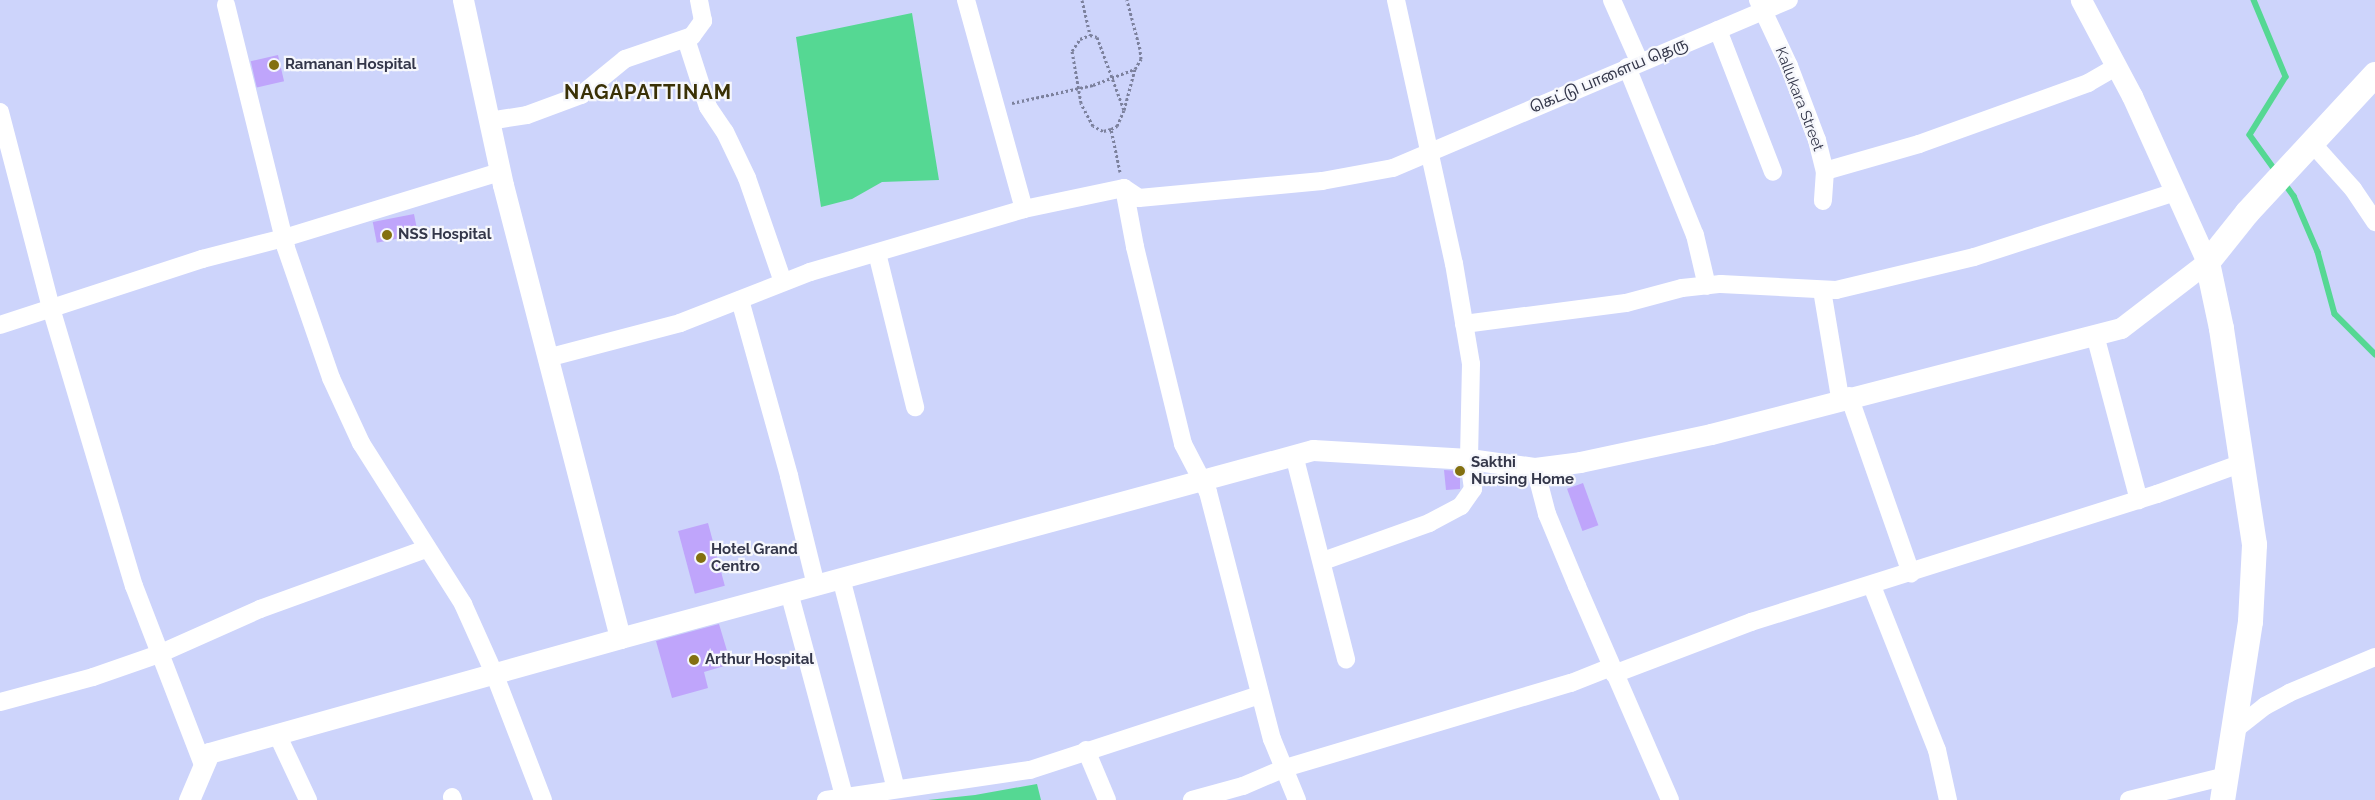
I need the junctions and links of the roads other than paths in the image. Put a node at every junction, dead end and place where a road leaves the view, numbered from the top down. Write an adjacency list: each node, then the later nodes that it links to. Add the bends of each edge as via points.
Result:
1 (463, 0): 16 (street)
2 (700, 0): 11 (street, via 702,21)
3 (966, 0): 25 (street)
4 (1396, 0): 18 (street)
5 (1612, 0): 12 (street)
6 (1789, 0): 9 (street, கெட்டு பாளைய தெரு)
7 (2081, 0): 13 (street)
8 (226, 5): 27 (street)
9 (1761, 6): 10 (street, கெட்டு பாளைய தெரு); 19 (street, Kallukara Street, via 1789,66)
10 (1718, 30): 12 (street, கெட்டு பாளைய தெரு); 21 (street)
11 (686, 39): 16 (street, via 625,59 581,94 527,115); 30 (street, via 708,107 725,132 747,178)
12 (1633, 64): 18 (street, கெட்டு பாளைய தெரு, via 1497,125); 31 (street, via 1696,235)
13 (2116, 67): 19 (street, via 2088,83 1919,144); 23 (street)
14 (2375, 74): 17 (main road)
15 (0, 112): 34 (street)
16 (489, 120): 20 (street)
17 (2311, 142): 26 (street, via 2353,189); 29 (main road)
18 (1429, 150): 22 (street, கெட்டு பாளைய தெரு, via 1392,168 1322,181 1139,198); 35 (street)
19 (1825, 171): 24 (street, Kallukara Street)
20 (500, 172): 27 (street); 38 (street)
21 (1773, 172)
22 (1124, 188): 25 (street); 45 (street, via 1134,247 1183,444)
23 (2175, 192): 29 (street); 32 (street, via 1974,257 1836,290)
24 (1824, 201)
25 (1024, 209): 28 (street)
26 (2375, 222)
27 (284, 238): 34 (street, via 202,259); 47 (street, via 332,378 361,443)
28 (877, 253): 30 (street); 40 (street)
29 (2207, 262): 37 (street, via 2122,328); 43 (main road, via 2222,328)
30 (783, 282): 33 (street)
31 (1707, 286): 32 (street); 35 (street, via 1682,288 1626,303)
32 (1822, 290): 39 (street)
33 (740, 300): 38 (street, via 680,323); 51 (street, via 790,476)
34 (51, 308): 36 (street); 55 (street, via 134,586)
35 (1464, 324): 42 (street, via 1471,364)
36 (0, 325)
37 (2095, 335): 39 (street); 46 (street)
38 (547, 358): 54 (street)
39 (1845, 397): 44 (street, via 1711,434 1580,462); 49 (street)
40 (915, 407)
41 (1294, 455): 42 (street, via 1313,450); 45 (street); 48 (street)
42 (1469, 459): 44 (street); 48 (street, via 1474,489 1461,506 1404,534)
43 (2242, 463): 46 (street); 62 (main road, via 2254,544 2250,621)
44 (1535, 468): 58 (street, via 1547,514)
45 (1201, 480): 50 (street); 60 (street, via 1208,492)
46 (2139, 500): 49 (street)
47 (426, 549): 55 (street, via 260,609); 59 (street, via 463,604)
48 (1323, 561): 57 (street)
49 (1911, 573): 52 (street)
50 (841, 578): 51 (street); 68 (street)
51 (816, 584): 53 (street)
52 (1872, 586): 58 (street, via 1751,622); 79 (street, via 1937,750)
53 (789, 592): 54 (street); 70 (street)
54 (620, 638): 59 (street)
55 (159, 654): 61 (street, via 93,677); 65 (street)
56 (2375, 657): 62 (street, via 2289,693 2265,706)
57 (1346, 659)
58 (1613, 671): 66 (street); 78 (street)
59 (494, 673): 63 (street); 73 (street)
60 (1259, 694): 64 (street); 66 (street, via 1272,739)
61 (0, 702)
62 (2232, 732): 67 (main road)
63 (277, 734): 65 (street, via 209,754); 72 (street)
64 (1086, 750): 68 (street, via 1030,770); 75 (street)
65 (203, 765): 71 (street)
66 (1285, 768): 69 (street); 77 (street)
67 (2226, 776): 80 (street); 81 (main road)
68 (896, 789): 70 (street)
69 (1245, 793): 76 (street)
70 (845, 798): 74 (street)
71 (189, 800)
72 (308, 800)
73 (543, 800)
74 (826, 800)
75 (1107, 800)
76 (1192, 800)
77 (1297, 800)
78 (1670, 800)
79 (1948, 800)
80 (2129, 800)
81 (2222, 800)

